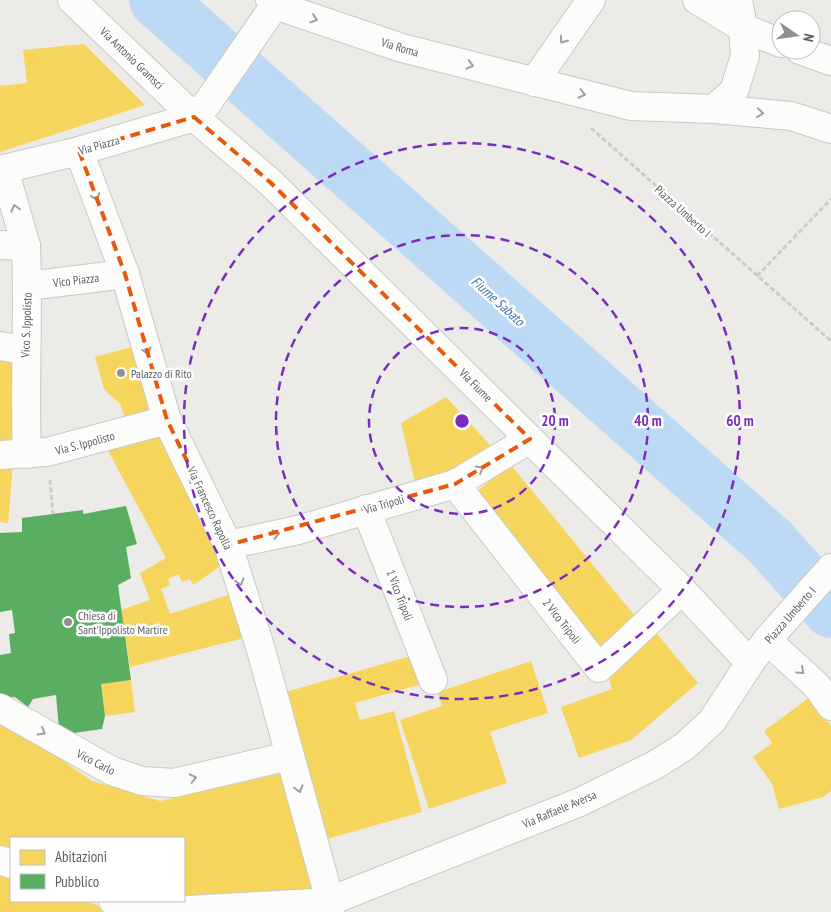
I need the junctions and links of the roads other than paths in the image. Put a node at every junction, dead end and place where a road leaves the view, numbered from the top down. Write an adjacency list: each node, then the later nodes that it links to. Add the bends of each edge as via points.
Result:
1 (72, 0): 10 (street, Via Antonio Gramsci)
2 (591, 0): 8 (street, one-way to 8)
3 (697, 0): 6 (street)
4 (738, 0): 6 (street)
5 (273, 3): 8 (street, Via Roma, one-way to 8, via 402,48); 10 (street)
6 (743, 28): 7 (street); 9 (street, via 745,56 734,91)
7 (771, 39)
8 (534, 82): 9 (street, one-way to 9, via 631,106)
9 (714, 109): 11 (street, one-way to 11, via 791,116)
10 (200, 111): 12 (street, Via Piazza); 19 (street, Via Fiume)
11 (831, 129)
12 (79, 151): 13 (street, Via Piazza); 15 (street, Via Francesco Rapolla, one-way to 15)
13 (2, 170): 14 (street, Vico S. Ippolisto, one-way to 13)
14 (13, 245): 16 (street, Vico S. Ippolisto)
15 (125, 274): 16 (street, Vico Piazza); 18 (street, Via Francesco Rapolla, one-way to 18)
16 (28, 286): 17 (street, Vico S. Ippolisto)
17 (13, 348): 20 (street, Vico S. Ippolisto, via 25,405)
18 (167, 420): 20 (street, Via S. Ippolisto, via 77,446); 24 (street, Via Francesco Rapolla)
19 (530, 439): 22 (street, Via Tripoli, one-way to 19); 26 (street, Via Fiume)
20 (27, 454): 21 (street, Via S. Ippolisto)
21 (0, 455)
22 (455, 484): 23 (street, Via Tripoli); 26 (street, 2 Vico Tripoli, via 599,668)
23 (366, 509): 24 (street, Via Tripoli, one-way to 23, via 298,530); 29 (street, 1 Vico Tripoli)
24 (228, 545): 32 (street, Via Francesco Rapolla, one-way to 32, via 261,650)
25 (831, 568): 27 (street, Piazza Umberto I)
26 (682, 590): 28 (street, Via Fiume)
27 (772, 635): 28 (street, Piazza Umberto I); 30 (street, one-way to 30)
28 (750, 663): 34 (street, Via Raffaele Aversa, via 712,721 685,746 655,765 580,802)
29 (433, 680)
30 (831, 706)
31 (0, 708): 32 (street, Vico Carlo, one-way to 32, via 112,771 142,781 174,783)
32 (289, 756): 34 (street, Via Francesco Rapolla, one-way to 34)
33 (116, 902): 35 (street)
34 (330, 906): 36 (street, Via Raffaele Aversa, via 314,903)
35 (145, 912)
36 (151, 912)

